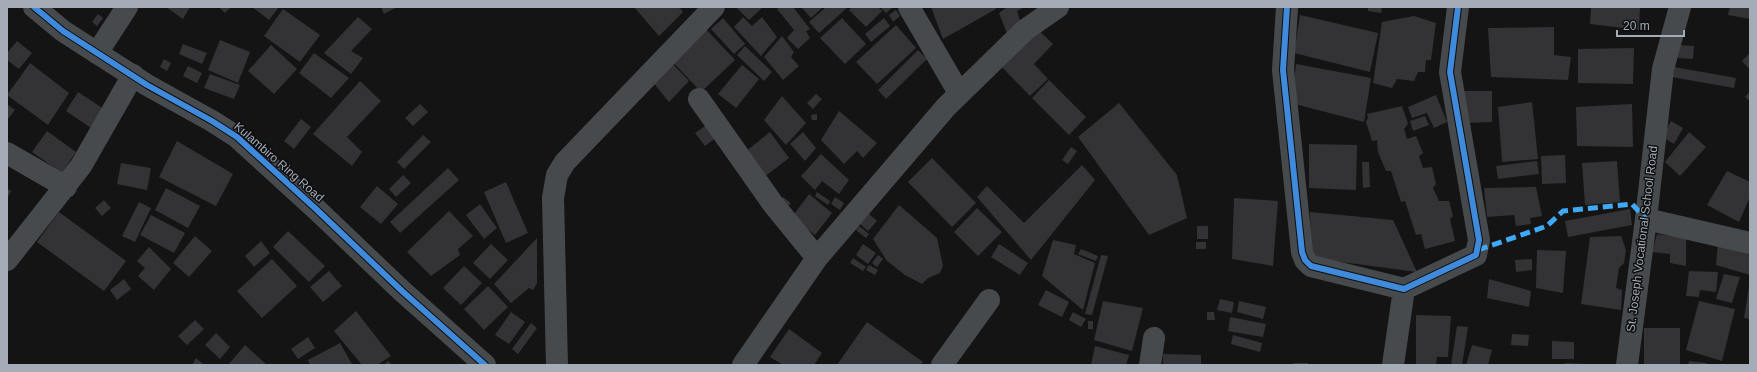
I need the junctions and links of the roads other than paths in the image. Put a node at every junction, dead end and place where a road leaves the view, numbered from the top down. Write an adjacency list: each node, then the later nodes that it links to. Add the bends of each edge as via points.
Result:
1 (34, 7): 9 (street, Kulambiro Ring Road, via 63,31)
2 (127, 7): 9 (street)
3 (714, 7): 23 (street, via 569,158 557,175 553,198)
4 (909, 7): 11 (street)
5 (1058, 7): 11 (street, via 1025,30)
6 (1287, 7): 19 (street, via 1283,70 1302,252 1305,260 1311,266)
7 (1458, 7): 19 (street, via 1450,72 1479,240 1478,250 1476,255)
8 (1680, 7): 15 (street, St. Joseph Vocational School Road, via 1663,69)
9 (97, 53): 10 (street, Kulambiro Ring Road)
10 (133, 76): 14 (street, via 81,166); 22 (street, Kulambiro Ring Road, via 237,137)
11 (959, 93): 17 (street)
12 (698, 99): 17 (street, via 773,204)
13 (7, 153): 14 (street)
14 (66, 186): 18 (street)
15 (1646, 219): 16 (street); 28 (street, St. Joseph Vocational School Road)
16 (1750, 243)
17 (817, 258): 24 (street)
18 (7, 260)
19 (1404, 289): 27 (street)
20 (989, 300): 25 (street)
21 (1154, 338): 26 (street)
22 (485, 365)
23 (557, 365)
24 (742, 365)
25 (942, 365)
26 (1150, 365)
27 (1393, 365)
28 (1627, 365)

